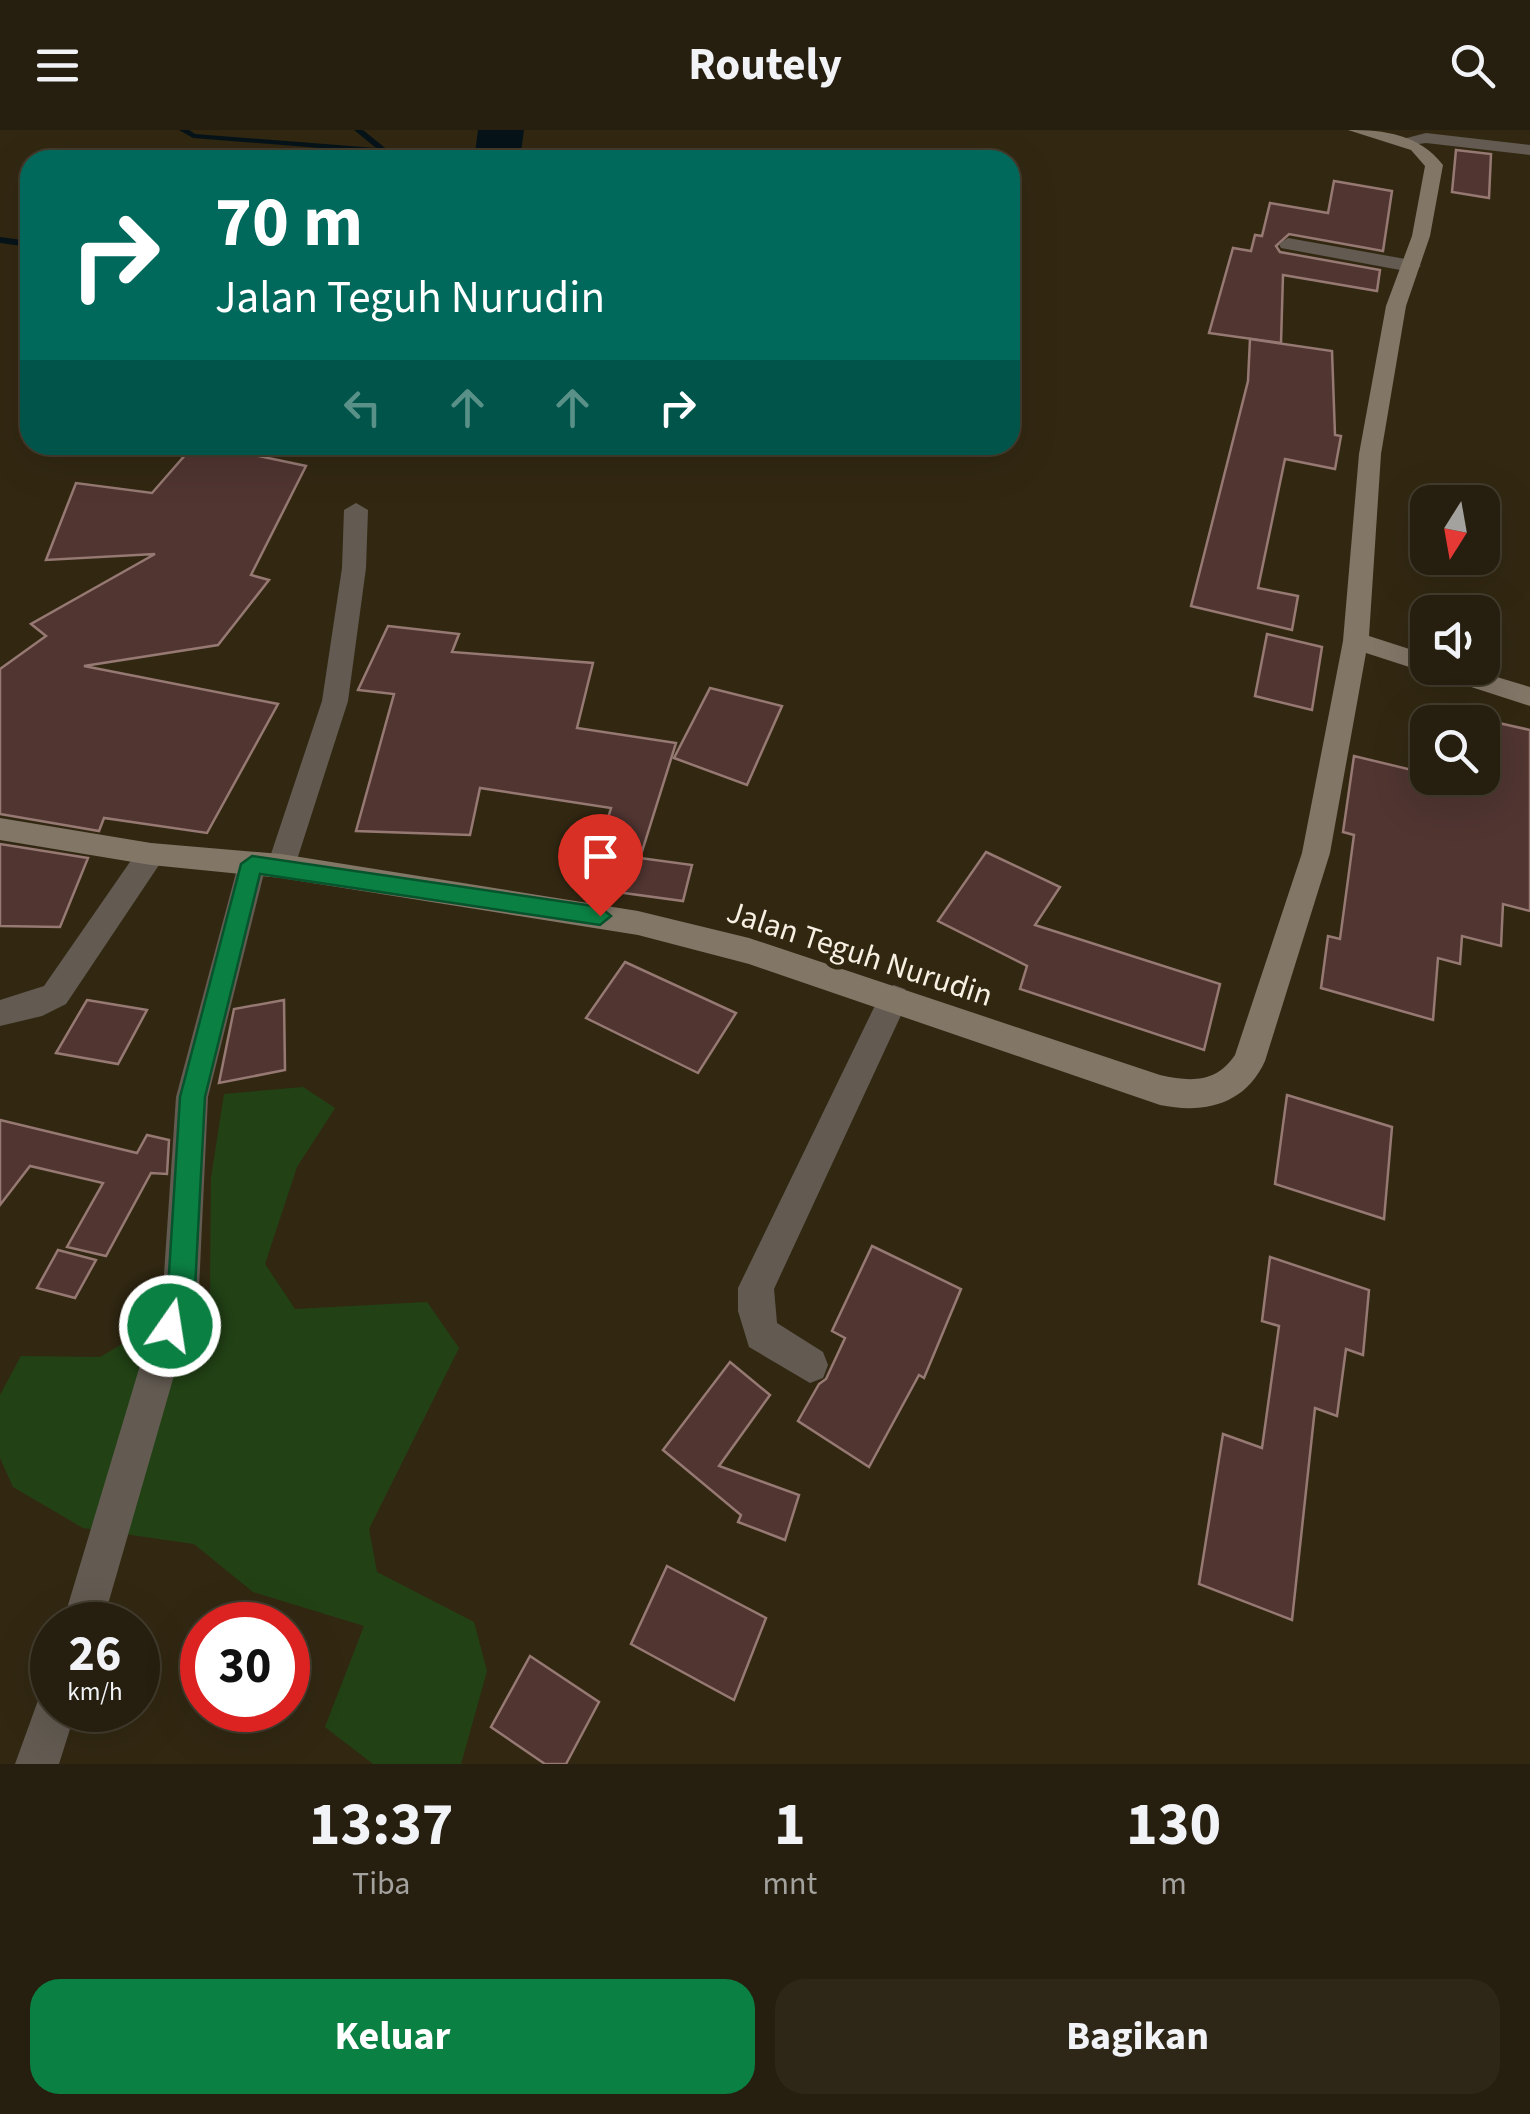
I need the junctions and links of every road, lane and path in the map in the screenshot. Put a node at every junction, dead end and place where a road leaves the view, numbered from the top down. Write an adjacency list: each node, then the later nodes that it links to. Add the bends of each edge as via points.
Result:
1 (1356, 130): 2 (street)
2 (1404, 141): 3 (street); 5 (street, Jalan Teguh Nurudin, via 1434,164)
3 (1530, 150)
4 (1288, 244): 5 (street)
5 (1411, 266): 7 (street, Jalan Teguh Nurudin, via 1396,306 1370,454)
6 (356, 510): 13 (street, via 335,701)
7 (1356, 641): 8 (street); 14 (street, Jalan Teguh Nurudin, via 1316,854 1238,1078 1196,1095 1160,1090)
8 (1410, 658)
9 (1492, 685): 10 (street)
10 (1530, 697)
11 (0, 829): 12 (street, Jalan Teguh Nurudin)
12 (151, 854): 13 (street, Jalan Teguh Nurudin); 15 (street, via 55,995)
13 (266, 865): 14 (street, Jalan Teguh Nurudin, via 638,923); 17 (street, via 192,1097 182,1289)
14 (894, 998): 16 (street, via 756,1288 762,1334)
15 (0, 1013)
16 (810, 1366)
17 (89, 1602)
18 (48, 1732): 19 (street)
19 (37, 1764)

